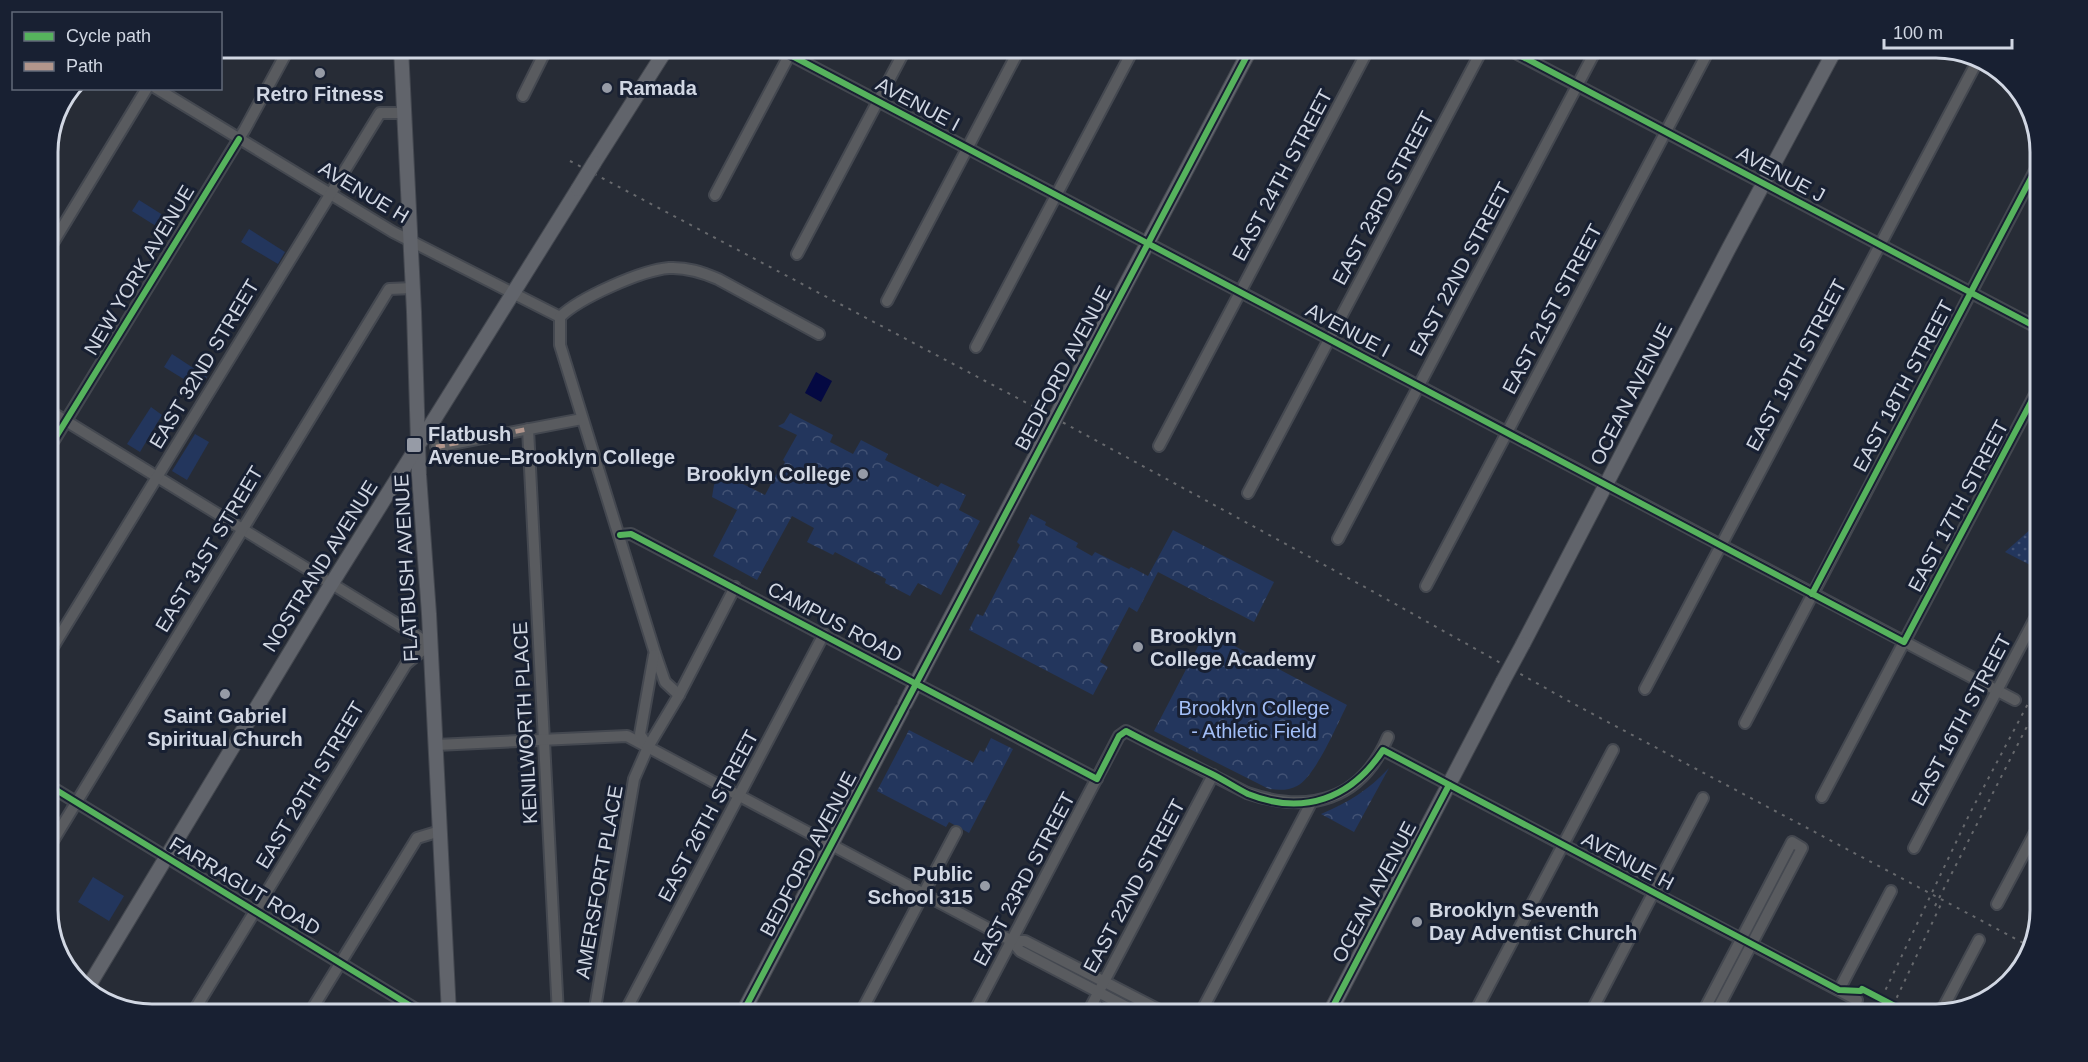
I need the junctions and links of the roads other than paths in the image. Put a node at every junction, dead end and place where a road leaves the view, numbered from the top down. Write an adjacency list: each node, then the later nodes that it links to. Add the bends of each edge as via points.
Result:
1 (284, 58): 25 (street, NEW YORK AVENUE)
2 (401, 58): 23 (main road, FLATBUSH AVENUE)
3 (543, 58): 21 (street)
4 (661, 58): 38 (main road, NOSTRAND AVENUE, bridge)
5 (787, 58): 30 (street)
6 (803, 58): 22 (street, AVENUE I)
7 (901, 58): 22 (street)
8 (1015, 58): 26 (street)
9 (1129, 58): 31 (street)
10 (1246, 58): 34 (main road, BEDFORD AVENUE)
11 (1364, 58): 39 (street, EAST 24TH STREET)
12 (1478, 58): 45 (street, EAST 23RD STREET)
13 (1525, 58): 18 (street, AVENUE J)
14 (1592, 58): 18 (street, EAST 22ND STREET)
15 (1705, 58): 24 (street, EAST 21ST STREET)
16 (1831, 58): 28 (main road, OCEAN AVENUE)
17 (1973, 67): 35 (street, EAST 19TH STREET)
18 (1577, 85): 24 (street, AVENUE J); 47 (street, EAST 22ND STREET)
19 (146, 90): 32 (street)
20 (159, 90): 25 (street, AVENUE H)
21 (523, 96)
22 (878, 101): 26 (street, AVENUE I); 36 (street)
23 (404, 113): 29 (street, EAST 32ND STREET, via 380,113); 33 (main road, FLATBUSH AVENUE)
24 (1666, 132): 28 (street, AVENUE J); 54 (street, EAST 21ST STREET)
25 (239, 139): 29 (street, AVENUE H); 51 (street, NEW YORK AVENUE)
26 (967, 148): 31 (street, AVENUE I); 41 (street)
27 (2029, 182): 40 (street, EAST 18TH STREET)
28 (1763, 183): 35 (street, AVENUE J); 59 (main road, OCEAN AVENUE)
29 (330, 193): 33 (street, AVENUE H); 58 (street, EAST 32ND STREET)
30 (715, 195)
31 (1056, 195): 34 (street, AVENUE I); 46 (street)
32 (59, 233)
33 (410, 240): 37 (main road, FLATBUSH AVENUE); 38 (street, AVENUE H)
34 (1148, 244): 39 (street, AVENUE I); 75 (main road, BEDFORD AVENUE, bridge)
35 (1880, 245): 40 (street, AVENUE J); 64 (street, EAST 19TH STREET)
36 (797, 254)
37 (413, 288): 55 (main road, FLATBUSH AVENUE); 61 (street, EAST 31ST STREET, via 389,289)
38 (513, 292): 42 (street, AVENUE H); 55 (main road, NOSTRAND AVENUE)
39 (1240, 292): 45 (street, AVENUE I); 56 (street, EAST 24TH STREET)
40 (1970, 293): 43 (street, AVENUE J); 68 (street, EAST 18TH STREET)
41 (887, 301)
42 (560, 316): 44 (street, via 585,299 668,268 693,270 718,279); 50 (street, via 560,345)
43 (2029, 323)
44 (819, 334)
45 (1329, 339): 47 (street, AVENUE I); 60 (street, EAST 23RD STREET)
46 (976, 347)
47 (1418, 386): 54 (street, AVENUE I); 63 (street, EAST 22ND STREET)
48 (2029, 405): 72 (street, EAST 17TH STREET)
49 (59, 417): 51 (street)
50 (582, 419): 52 (street); 62 (street)
51 (66, 421): 53 (street, NEW YORK AVENUE); 58 (street)
52 (528, 429): 57 (street); 82 (street, KENILWORTH PLACE)
53 (59, 432)
54 (1507, 433): 59 (street, AVENUE I); 66 (street, EAST 21ST STREET)
55 (418, 443): 65 (main road, NOSTRAND AVENUE); 73 (main road, FLATBUSH AVENUE)
56 (1159, 446)
57 (436, 447)
58 (157, 477): 61 (street); 71 (street, EAST 32ND STREET)
59 (1606, 485): 64 (street, AVENUE I); 89 (main road, OCEAN AVENUE, bridge)
60 (1248, 493)
61 (243, 529): 65 (street); 94 (street, EAST 31ST STREET)
62 (620, 535): 67 (street, CAMPUS ROAD, via 631,534); 74 (street)
63 (1338, 539)
64 (1722, 545): 68 (street, AVENUE I); 76 (street, EAST 19TH STREET)
65 (332, 584): 73 (street); 103 (main road, NOSTRAND AVENUE)
66 (1426, 586)
67 (735, 588): 70 (street, CAMPUS ROAD); 78 (street, AMERSFORT PLACE)
68 (1812, 594): 72 (street, AVENUE I); 80 (street, EAST 18TH STREET)
69 (2030, 629): 77 (street, EAST 16TH STREET)
70 (824, 634): 75 (street, CAMPUS ROAD); 91 (street, EAST 26TH STREET)
71 (59, 637)
72 (1904, 642): 77 (street, AVENUE I); 92 (street, EAST 17TH STREET)
73 (430, 644): 83 (main road, FLATBUSH AVENUE); 108 (street, EAST 29TH STREET, via 406,664)
74 (655, 653): 78 (street, via 665,682); 84 (street, via 640,734)
75 (916, 683): 88 (street, CAMPUS ROAD); 100 (main road, BEDFORD AVENUE)
76 (1645, 689)
77 (1997, 690): 79 (street, AVENUE I); 102 (street, EAST 16TH STREET)
78 (679, 694): 84 (street, AMERSFORT PLACE)
79 (2015, 700)
80 (1745, 723)
81 (1388, 737): 85 (street)
82 (544, 740): 83 (street); 84 (street, via 627,736); 123 (street, KENILWORTH PLACE)
83 (436, 745): 97 (main road, FLATBUSH AVENUE)
84 (648, 747): 91 (street); 124 (street, AMERSFORT PLACE, via 634,779)
85 (1383, 750): 89 (street, AVENUE H); 95 (street, via 1353,784)
86 (1613, 750): 101 (street)
87 (1213, 775): 88 (street, EAST 23RD STREET, via 1126,731 1119,736); 95 (street, via 1263,798); 114 (street, EAST 22ND STREET)
88 (1097, 779): 110 (street, EAST 23RD STREET)
89 (1449, 785): 101 (street, AVENUE H); 133 (main road, OCEAN AVENUE)
90 (59, 792): 94 (street, FARRAGUT ROAD)
91 (739, 795): 100 (street); 125 (street, EAST 26TH STREET)
92 (1822, 797)
93 (1702, 798): 106 (street)
94 (76, 802): 96 (street, EAST 31ST STREET); 103 (street, FARRAGUT ROAD)
95 (1311, 803): 132 (street)
96 (59, 831)
97 (440, 831): 112 (street, via 417,838); 122 (main road, FLATBUSH AVENUE)
98 (956, 832): 105 (street)
99 (2030, 842): 107 (street)
100 (831, 844): 105 (street); 126 (main road, BEDFORD AVENUE)
101 (1563, 845): 106 (street, AVENUE H); 134 (street)
102 (1914, 848)
103 (165, 856): 108 (street, FARRAGUT ROAD); 113 (main road, NOSTRAND AVENUE)
104 (1891, 891): 115 (street)
105 (923, 893): 110 (street); 127 (street)
106 (1654, 893): 111 (street, AVENUE H); 135 (street)
107 (1997, 904)
108 (255, 911): 112 (street, FARRAGUT ROAD); 119 (street, EAST 29TH STREET)
109 (1979, 940): 118 (street)
110 (1012, 941): 114 (street, via 1025,941); 116 (street, via 1020,951); 128 (street, EAST 23RD STREET)
111 (1746, 942): 111 (street, via 1802,848 1792,843); 115 (street, AVENUE H); 136 (street); 137 (street)
112 (340, 963): 120 (street); 121 (street, FARRAGUT ROAD)
113 (92, 981)
114 (1104, 982): 116 (street, EAST 22ND STREET); 131 (street)
115 (1839, 990): 117 (street, AVENUE H)
116 (1099, 992): 129 (street, EAST 22ND STREET); 130 (street)
117 (1857, 1000)
118 (1946, 1003)
119 (198, 1004)
120 (315, 1004)
121 (408, 1004)
122 (449, 1004)
123 (557, 1004)
124 (596, 1004)
125 (629, 1004)
126 (747, 1004)
127 (865, 1004)
128 (978, 1004)
129 (1092, 1004)
130 (1121, 1004)
131 (1147, 1004)
132 (1205, 1004)
133 (1334, 1004)
134 (1479, 1004)
135 (1595, 1004)
136 (1708, 1004)
137 (1719, 1004)

